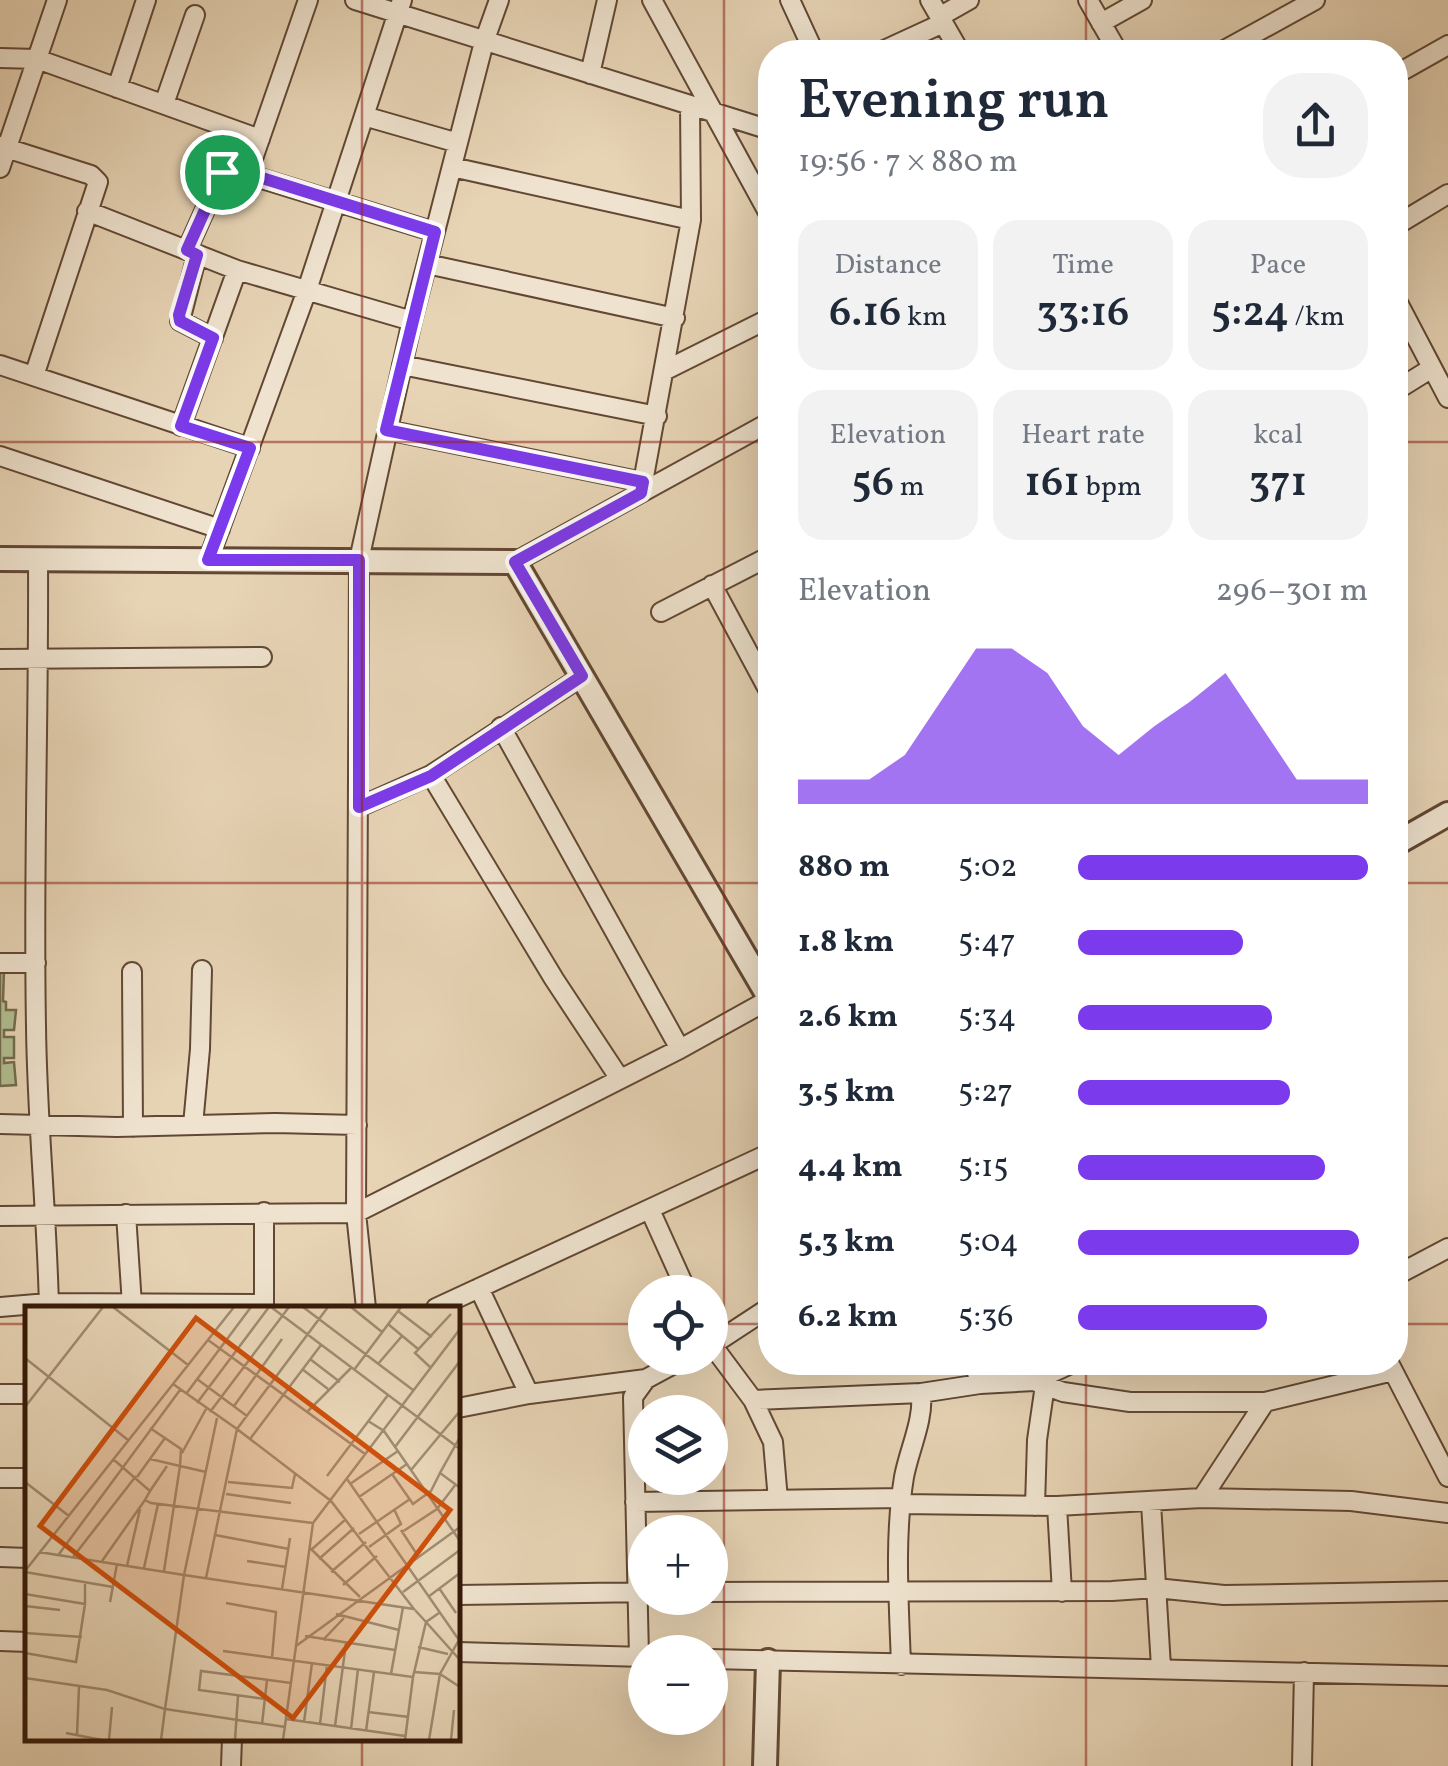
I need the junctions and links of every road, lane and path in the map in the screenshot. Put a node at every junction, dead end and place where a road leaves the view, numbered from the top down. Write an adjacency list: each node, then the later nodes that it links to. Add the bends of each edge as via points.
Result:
1 (57, 0): 25 (street)
2 (146, 0): 28 (street)
3 (308, 0): 34 (street)
4 (356, 0): 13 (street)
5 (498, 0): 22 (street)
6 (606, 0): 27 (street)
7 (652, 0): 31 (street)
8 (790, 0): 17 (street)
9 (968, 0): 14 (street)
10 (1088, 0): 16 (street)
11 (1142, 0): 16 (street)
12 (1315, 0): 21 (street)
13 (400, 7): 22 (street); 32 (street)
14 (937, 13): 18 (street); 19 (street)
15 (195, 15): 29 (street)
16 (1101, 23): 20 (street)
17 (808, 40)
18 (898, 40)
19 (953, 40)
20 (1111, 40)
21 (1243, 40)
22 (484, 42): 27 (street); 35 (street)
23 (1448, 46): 26 (street)
24 (0, 58): 25 (street)
25 (37, 59): 28 (street); 36 (street)
26 (1408, 68)
27 (590, 74): 30 (street)
28 (117, 88): 29 (street)
29 (164, 104): 34 (street)
30 (690, 105): 31 (street); 45 (street)
31 (714, 113): 33 (street); 40 (street)
32 (364, 116): 35 (street); 42 (street)
33 (758, 126)
34 (260, 139): 39 (street)
35 (458, 143): 37 (street)
36 (4, 147): 38 (street); 43 (street, via 95,178)
37 (452, 167): 45 (street); 46 (street)
38 (0, 168)
39 (248, 173): 42 (street); 47 (street, via 222,172)
40 (758, 194)
41 (1448, 194): 44 (street)
42 (335, 202): 46 (street); 50 (street)
43 (87, 211): 47 (street); 60 (street)
44 (1408, 218)
45 (691, 220): 51 (street)
46 (435, 232): 48 (street)
47 (192, 253): 49 (street); 55 (street, via 180,321)
48 (427, 264): 51 (street); 52 (street)
49 (237, 270): 50 (street); 55 (street)
50 (306, 293): 52 (street); 67 (street)
51 (675, 318): 59 (street)
52 (412, 321): 57 (street)
53 (1408, 322): 58 (street)
54 (758, 324): 59 (street)
55 (213, 338): 64 (street)
56 (0, 364): 60 (street)
57 (402, 365): 63 (street); 66 (street)
58 (1432, 368): 61 (street); 62 (street)
59 (666, 370): 63 (street)
60 (34, 376): 64 (street)
61 (1408, 383)
62 (1448, 398)
63 (657, 416): 69 (street)
64 (181, 426): 67 (street)
65 (758, 428): 69 (street)
66 (386, 430): 69 (street); 74 (street)
67 (250, 448): 70 (street)
68 (0, 456): 70 (street)
69 (642, 487): 75 (street)
70 (220, 529): 73 (street)
71 (0, 559): 72 (street)
72 (38, 559): 73 (street); 80 (street)
73 (208, 560): 74 (street)
74 (359, 560): 75 (street); 86 (street)
75 (515, 562): 83 (street)
76 (758, 562): 77 (street)
77 (712, 585): 78 (street); 82 (street)
78 (661, 612)
79 (262, 657): 80 (street)
80 (38, 658): 81 (street); 90 (street)
81 (0, 659)
82 (758, 671)
83 (582, 676): 84 (street); 93 (street)
84 (500, 727): 85 (street); 95 (street)
85 (431, 776): 86 (street); 96 (street)
86 (359, 807): 100 (street)
87 (1448, 814): 88 (street)
88 (1408, 837)
89 (0, 963): 90 (street)
90 (36, 963): 98 (street)
91 (202, 970): 99 (street)
92 (132, 972): 101 (street)
93 (758, 978)
94 (758, 1006): 95 (street)
95 (680, 1049): 96 (street)
96 (620, 1079): 105 (street)
97 (0, 1124): 98 (street)
98 (39, 1124): 101 (street); 108 (street)
99 (193, 1125): 100 (street); 101 (street)
100 (357, 1125): 105 (street)
101 (133, 1126)
102 (758, 1159): 103 (street)
103 (650, 1210): 111 (street); 112 (street)
104 (264, 1212): 105 (street); 106 (street); 116 (street)
105 (356, 1212): 117 (street)
106 (126, 1214): 108 (street); 113 (street)
107 (0, 1216): 108 (street)
108 (47, 1216): 115 (street)
109 (1448, 1248): 110 (street)
110 (1408, 1269)
111 (679, 1275)
112 (479, 1288): 118 (street); 132 (street)
113 (132, 1305): 115 (street); 116 (street)
114 (25, 1306): 119 (street)
115 (48, 1306)
116 (264, 1306)
117 (366, 1306)
118 (440, 1306)
119 (0, 1307)
120 (758, 1314): 121 (street)
121 (728, 1333)
122 (728, 1367): 133 (street)
123 (653, 1375): 128 (street)
124 (978, 1375): 130 (street)
125 (1053, 1375): 129 (street)
126 (1362, 1375): 134 (street)
127 (1395, 1375): 136 (street)
128 (646, 1379): 132 (street); 140 (street, via 634,1397)
129 (1040, 1383): 130 (street); 134 (street, via 1130,1402); 142 (street)
130 (980, 1384): 131 (street)
131 (921, 1393): 133 (street); 139 (street)
132 (530, 1394): 135 (street)
133 (754, 1400): 138 (street, via 773,1442)
134 (1265, 1402): 137 (street)
135 (460, 1408)
136 (1448, 1477)
137 (1202, 1498): 141 (street); 144 (street, via 1351,1501)
138 (778, 1500): 139 (street); 140 (street)
139 (902, 1501): 142 (street); 147 (street)
140 (635, 1502): 145 (street)
141 (1152, 1503): 143 (street); 146 (street)
142 (1035, 1506): 143 (street)
143 (1057, 1506): 151 (street)
144 (1448, 1513)
145 (636, 1515)
146 (1156, 1588): 148 (street, via 1224,1595); 151 (street); 160 (street)
147 (898, 1591): 150 (street); 151 (street); 159 (street)
148 (1448, 1591)
149 (628, 1592): 152 (street)
150 (728, 1592)
151 (1062, 1592)
152 (460, 1595)
153 (0, 1641): 154 (street)
154 (25, 1642)
155 (460, 1652): 156 (street)
156 (628, 1657)
157 (728, 1660): 158 (street)
158 (768, 1661): 159 (street); 163 (street)
159 (901, 1665): 160 (street)
160 (1160, 1667): 161 (street)
161 (1304, 1672): 162 (street); 164 (street)
162 (1448, 1676)
163 (765, 1766)
164 (1302, 1766)

